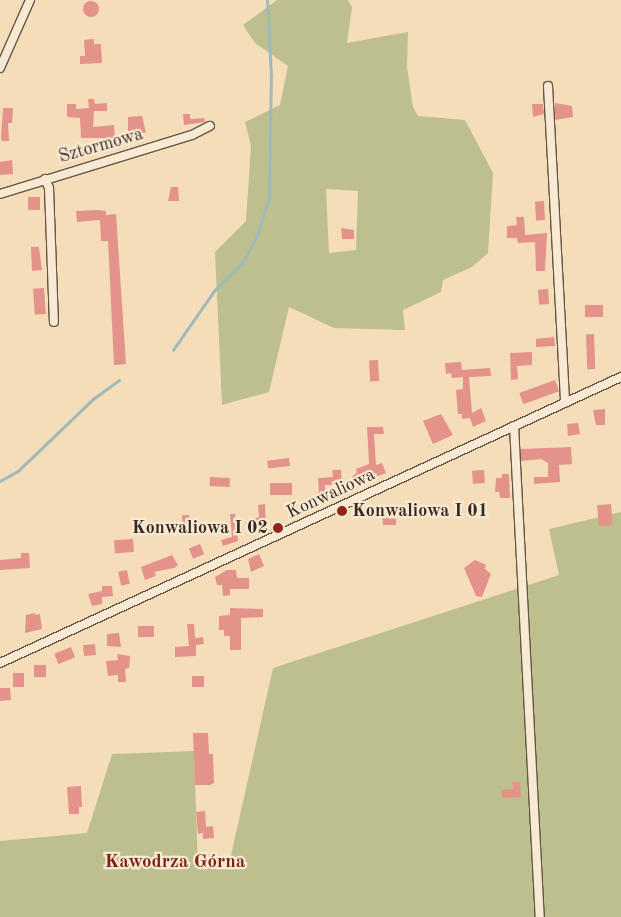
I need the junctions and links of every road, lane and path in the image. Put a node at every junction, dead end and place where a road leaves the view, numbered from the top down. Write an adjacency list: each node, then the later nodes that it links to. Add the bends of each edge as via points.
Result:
1 (30, 0): 2 (street)
2 (0, 68)
3 (548, 86): 9 (street)
4 (210, 126): 5 (street, Sztormowa, via 192,135)
5 (45, 179): 6 (street, Sztormowa); 7 (street, via 49,188)
6 (0, 194)
7 (54, 322)
8 (621, 377): 9 (street, Konwaliowa)
9 (565, 403): 10 (street, Konwaliowa)
10 (514, 426): 11 (street, Konwaliowa); 12 (street)
11 (0, 663)
12 (540, 917)

